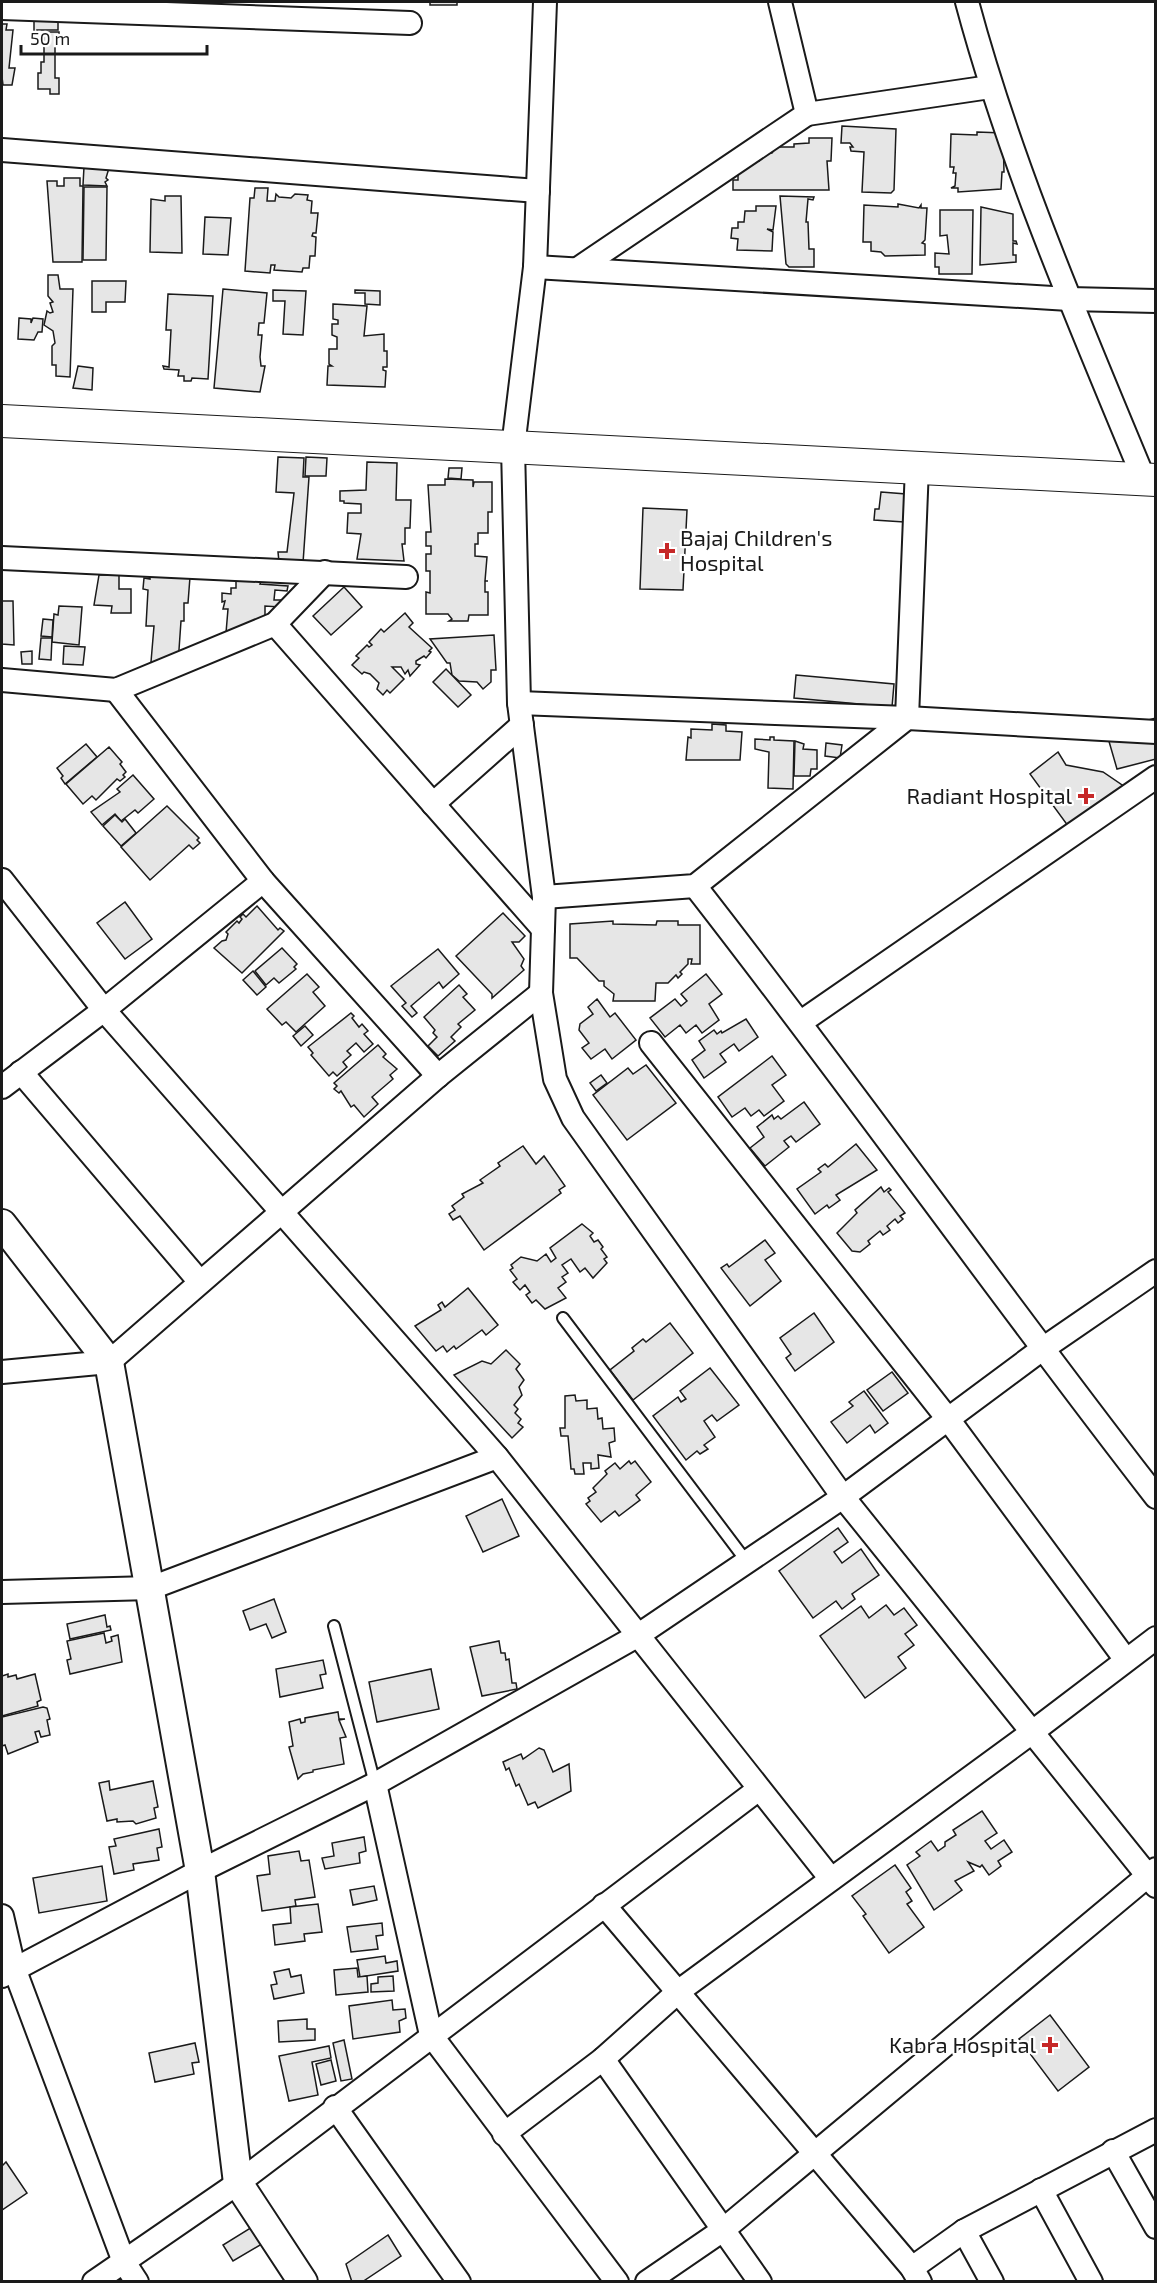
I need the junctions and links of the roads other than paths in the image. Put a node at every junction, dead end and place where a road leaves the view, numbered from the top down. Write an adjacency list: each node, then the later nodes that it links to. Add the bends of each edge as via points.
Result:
1 (545, 2): 9 (street)
2 (780, 2): 7 (street)
3 (967, 2): 6 (street)
4 (2, 8): 5 (street)
5 (410, 23)
6 (990, 87): 7 (street); 12 (street)
7 (807, 114): 11 (street)
8 (2, 150): 9 (street)
9 (538, 191): 10 (street)
10 (535, 267): 11 (street); 15 (street)
11 (579, 268): 12 (street)
12 (1069, 299): 13 (street); 17 (street)
13 (1155, 301)
14 (2, 421): 15 (main road)
15 (513, 447): 16 (main road); 24 (street)
16 (917, 467): 17 (main road); 25 (street)
17 (1150, 479)
18 (2, 558): 19 (street)
19 (325, 572): 20 (street); 21 (street)
20 (406, 577)
21 (276, 624): 23 (street); 28 (street)
22 (2, 680): 23 (street)
23 (116, 690): 30 (street)
24 (521, 714): 25 (street); 28 (street); 32 (street)
25 (907, 718): 26 (street); 31 (street)
26 (1155, 732)
27 (1155, 777): 36 (street)
28 (433, 804): 33 (street)
29 (2, 880): 35 (street)
30 (263, 881): 35 (street); 39 (street)
31 (695, 886): 32 (street); 36 (street)
32 (544, 897): 33 (street)
33 (543, 929): 34 (street)
34 (542, 993): 39 (street); 51 (street, via 555,1079 573,1118)
35 (104, 1010): 38 (street); 41 (street)
36 (801, 1022): 46 (street)
37 (651, 1043): 49 (street)
38 (21, 1072): 40 (street); 44 (street)
39 (438, 1076): 41 (street)
40 (2, 1087)
41 (280, 1212): 44 (street); 50 (street)
42 (2, 1224): 47 (street)
43 (1155, 1271): 46 (street)
44 (200, 1282): 47 (street)
45 (563, 1318): 53 (lane)
46 (1041, 1350): 49 (street); 52 (street)
47 (109, 1362): 48 (street); 54 (street)
48 (2, 1372)
49 (948, 1419): 51 (street); 59 (street)
50 (497, 1456): 54 (street); 57 (street)
51 (843, 1497): 53 (street); 60 (street)
52 (1155, 1497)
53 (747, 1562): 57 (street)
54 (151, 1588): 55 (street); 63 (street)
55 (2, 1592)
56 (334, 1626): 61 (lane)
57 (637, 1636): 61 (street); 62 (street)
58 (1155, 1638): 59 (street)
59 (1126, 1660): 60 (street)
60 (1031, 1733): 64 (street); 65 (street)
61 (375, 1784): 63 (street); 70 (street)
62 (759, 1789): 65 (street); 66 (street)
63 (200, 1871): 68 (street); 77 (street)
64 (1153, 1877): 76 (street)
65 (831, 1879): 69 (street)
66 (604, 1905): 69 (street); 70 (street)
67 (2, 1916): 68 (street)
68 (8, 1972): 82 (street)
69 (679, 1990): 71 (street); 76 (street)
70 (431, 2035): 72 (street); 74 (street)
71 (603, 2059): 74 (street); 80 (street)
72 (335, 2107): 77 (street); 87 (street)
73 (1155, 2130): 75 (street)
74 (504, 2134): 88 (street)
75 (1113, 2151): 78 (street); 79 (street)
76 (814, 2155): 80 (street); 83 (street)
77 (238, 2183): 82 (street); 86 (street)
78 (1041, 2190): 81 (street); 92 (street)
79 (1155, 2227)
80 (723, 2230): 89 (street); 90 (street)
81 (964, 2231): 83 (street); 91 (street)
82 (123, 2262): 84 (street); 85 (street)
83 (916, 2275)
84 (94, 2282)
85 (137, 2282)
86 (303, 2282)
87 (459, 2282)
88 (617, 2282)
89 (647, 2282)
90 (760, 2282)
91 (992, 2282)
92 (1091, 2282)

